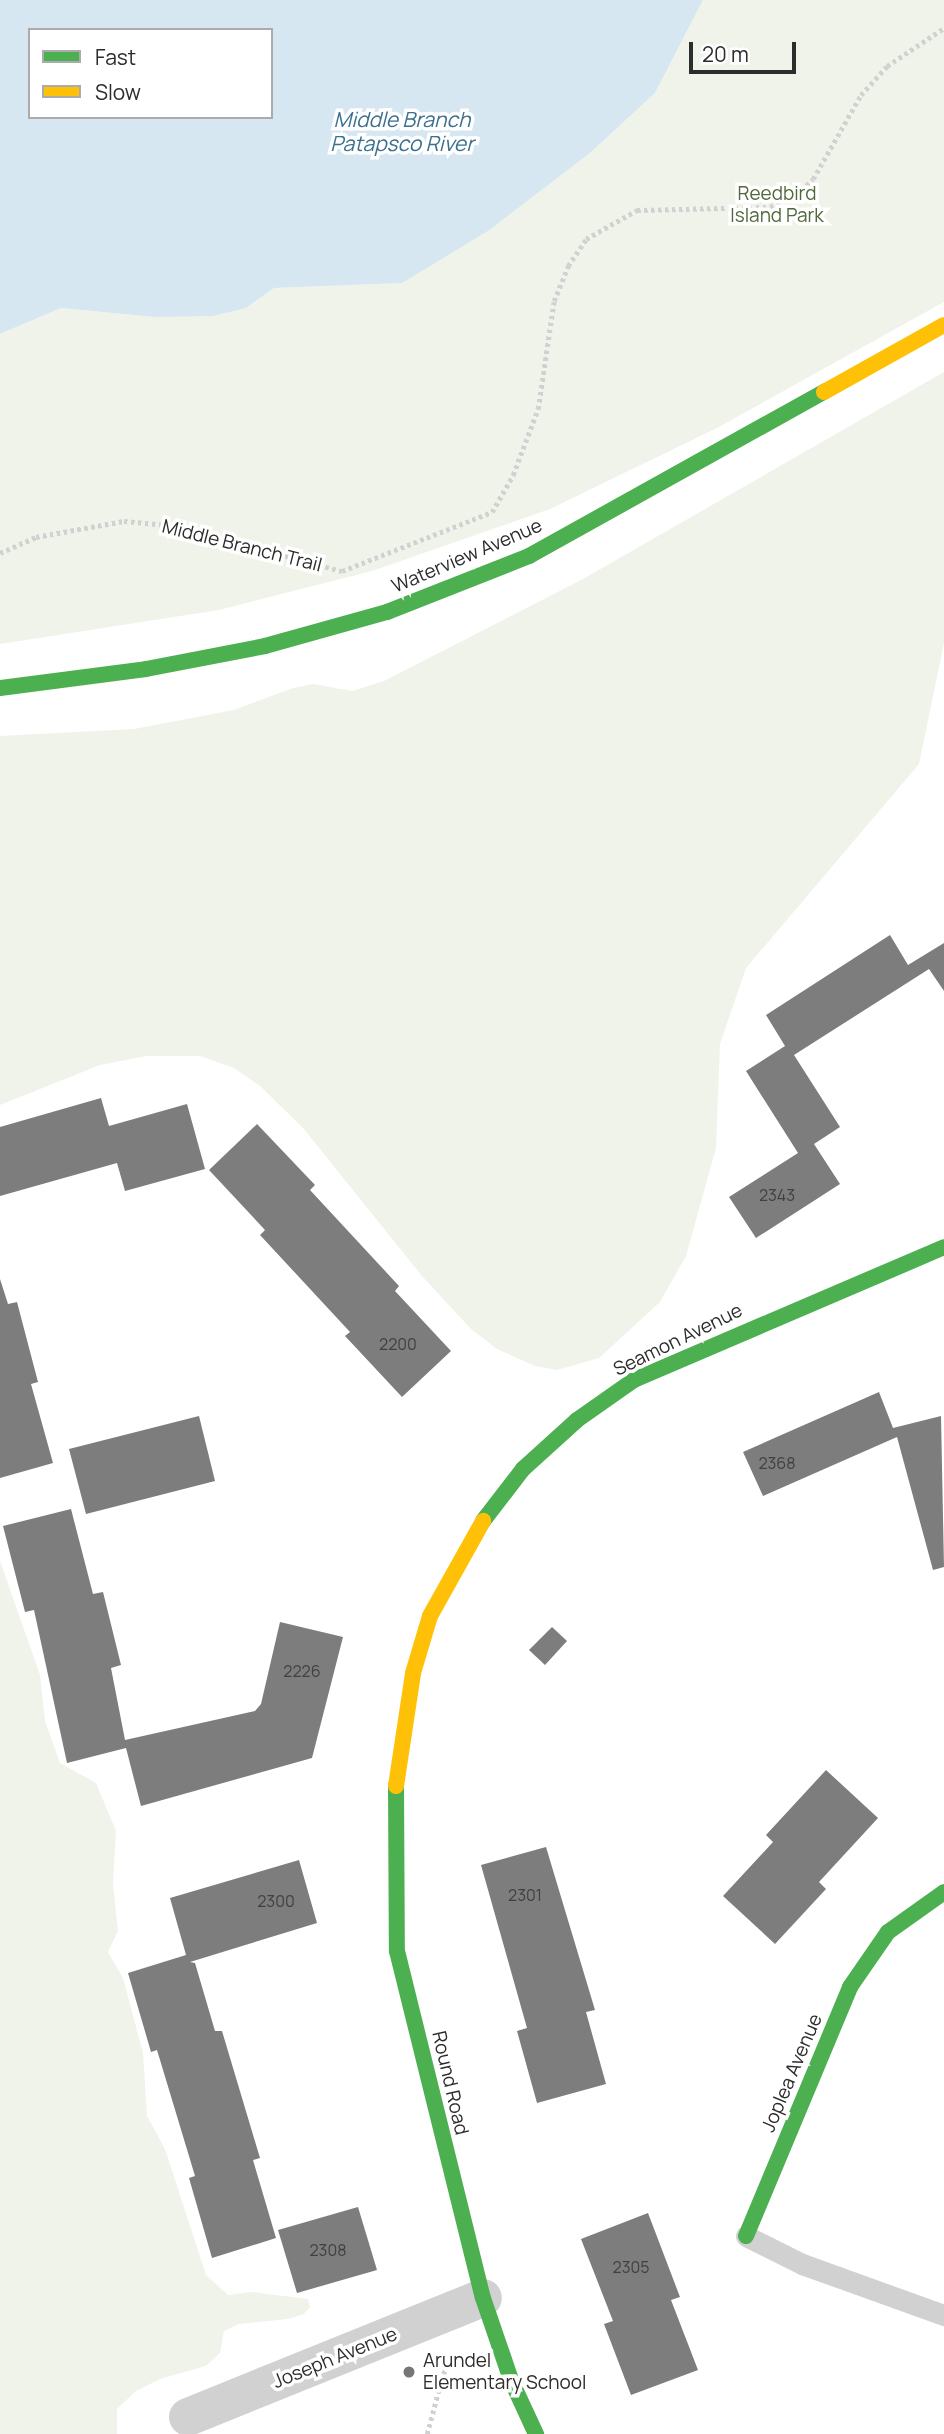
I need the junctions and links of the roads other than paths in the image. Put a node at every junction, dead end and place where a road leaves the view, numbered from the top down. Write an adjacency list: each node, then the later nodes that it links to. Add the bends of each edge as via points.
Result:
1 (944, 325): 2 (street, Waterview Avenue, via 529,556 400,607 265,646 146,669)
2 (0, 688)
3 (944, 1247): 4 (street, Seamon Avenue, via 634,1380 577,1420 523,1469 454,1566 430,1616 413,1673)
4 (404, 1730): 7 (street, Round Road, via 394,1802 397,1951)
5 (944, 1892): 6 (street, Joplea Avenue, via 888,1932 850,1987)
6 (746, 2236): 8 (lane, via 802,2264)
7 (483, 2298): 9 (street, Joseph Avenue); 10 (street, Round Road, via 511,2380)
8 (944, 2315)
9 (188, 2417)
10 (536, 2434)

